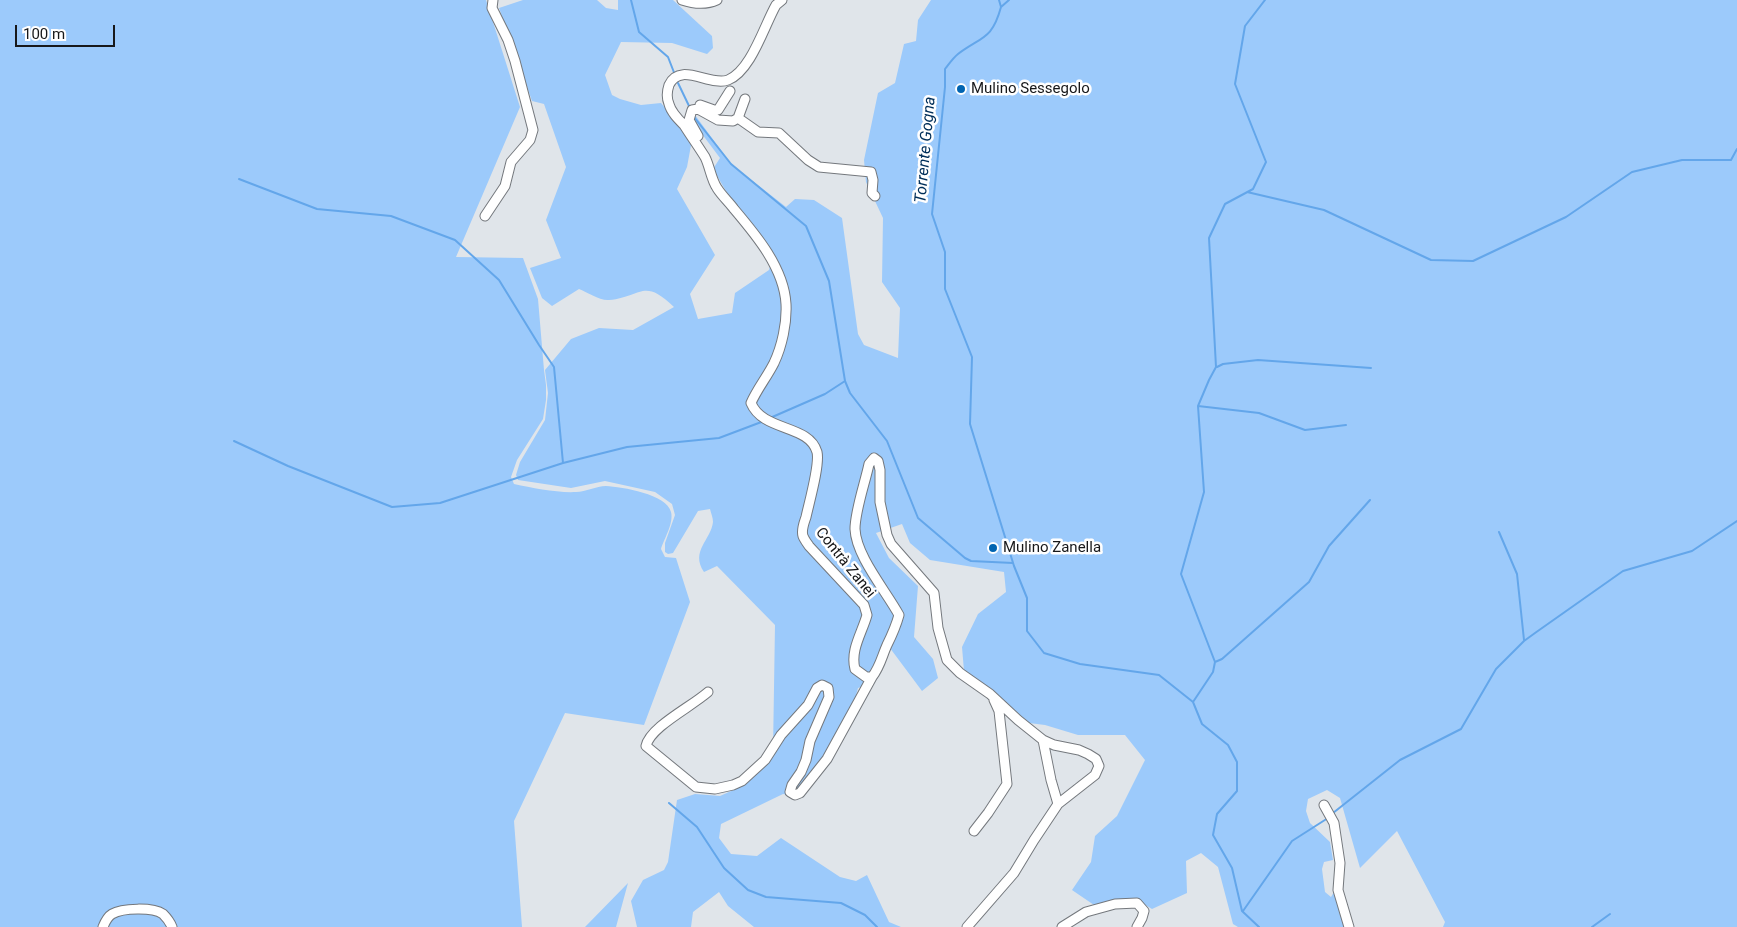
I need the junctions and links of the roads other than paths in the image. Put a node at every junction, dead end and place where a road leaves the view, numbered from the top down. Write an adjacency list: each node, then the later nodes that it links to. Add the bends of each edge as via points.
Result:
1 (493, 0): 11 (street, via 492,8 513,54 533,130 530,140 511,162 505,186)
2 (682, 0): 3 (street, via 697,4)
3 (717, 0)
4 (782, 0): 9 (street, Contrà Zanei, via 767,20 741,71 719,82 684,74 670,83 667,92 669,104)
5 (730, 91): 7 (street, via 718,110 698,104)
6 (745, 99): 8 (street)
7 (695, 109): 8 (street, via 718,120); 9 (street, Contrà Zanei, via 691,111 689,120 709,154)
8 (738, 118): 10 (street, via 760,133 778,133 819,167 871,172 872,193)
9 (706, 159): 12 (street, Contrà Zanei, via 716,187 774,265 786,302 786,317 775,361 752,402 754,409 766,420 805,437 818,454 803,536 864,605 867,615 856,642 853,661 855,669 866,677)
10 (876, 196)
11 (485, 216)
12 (872, 677): 13 (street, via 827,759 794,796 790,788 804,766 810,741 829,697 828,688 822,685 818,688 808,705 751,774 733,785 715,789 692,784 646,746 653,732); 14 (street, via 879,669 898,615 857,542 858,513 869,464 874,458 880,470 880,502 887,534 934,593 938,628 947,660)
13 (708, 692)
14 (990, 694): 15 (street); 18 (street, via 999,711 1008,784)
15 (1043, 740): 16 (street); 16 (street, via 1088,754 1096,759 1099,766 1095,776)
16 (1058, 804): 21 (street, via 1014,873)
17 (1329, 812): 24 (street, via 1340,864 1339,896)
18 (974, 832)
19 (103, 927): 20 (street, via 114,913 138,910 159,913)
20 (172, 927)
21 (967, 927)
22 (1062, 927): 23 (street, via 1086,912 1115,904 1137,903 1144,911)
23 (1137, 927)
24 (1349, 927)

